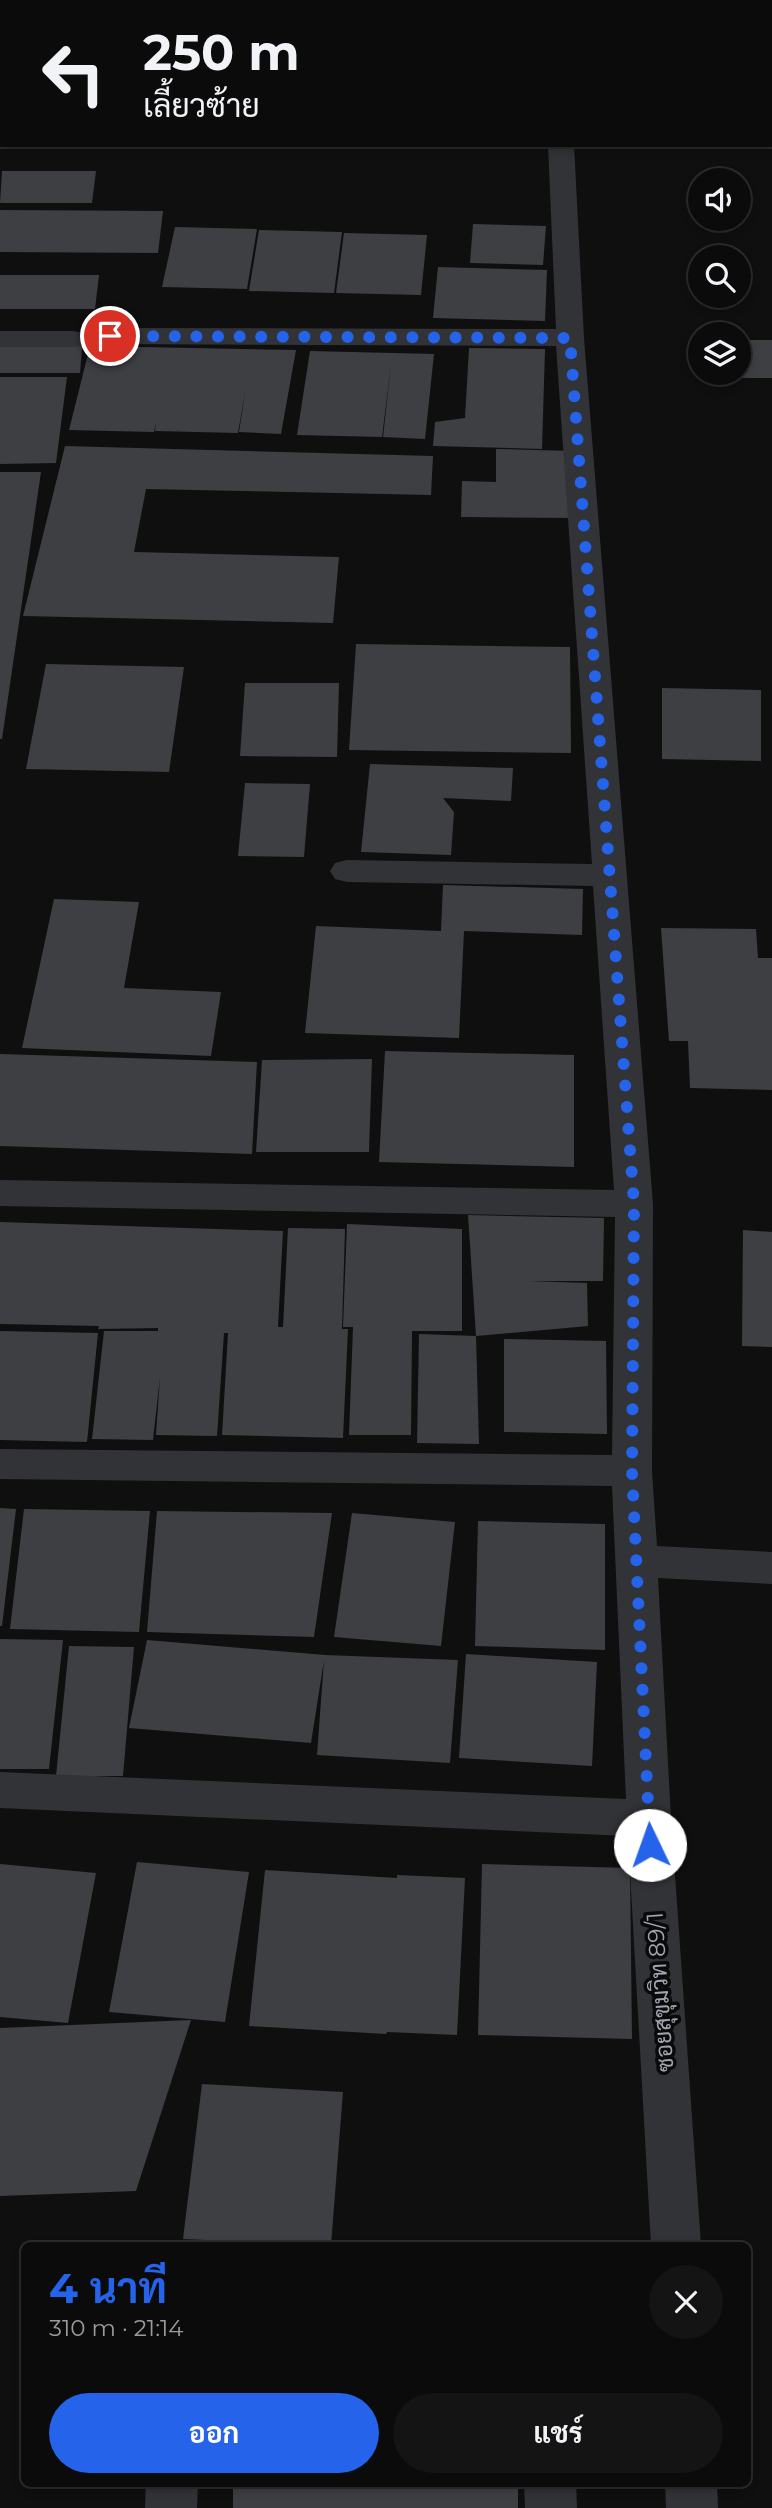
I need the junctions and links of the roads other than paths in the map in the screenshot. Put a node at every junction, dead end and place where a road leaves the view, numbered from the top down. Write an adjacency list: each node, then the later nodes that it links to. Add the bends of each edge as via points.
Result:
1 (561, 147): 4 (street, ซอยสุขุมวิท 89/1)
2 (110, 336): 4 (street)
3 (0, 338): 5 (street)
4 (570, 338): 7 (street, ซอยสุขุมวิท 89/1)
5 (73, 339)
6 (348, 871): 7 (street)
7 (609, 875): 9 (street, ซอยสุขุมวิท 89/1)
8 (0, 1193): 9 (street)
9 (634, 1204): 11 (street, ซอยสุขุมวิท 89/1)
10 (0, 1464): 11 (street)
11 (632, 1471): 12 (street, ซอยสุขุมวิท 89/1)
12 (637, 1561): 13 (street); 15 (street, ซอยสุขุมวิท 89/1)
13 (772, 1568)
14 (0, 1790): 15 (street)
15 (649, 1818): 16 (street, ซอยสุขุมวิท 89/1)
16 (676, 2242)
17 (172, 2487): 20 (street)
18 (550, 2487): 21 (street)
19 (691, 2487): 22 (street)
20 (171, 2508)
21 (551, 2508)
22 (692, 2508)

